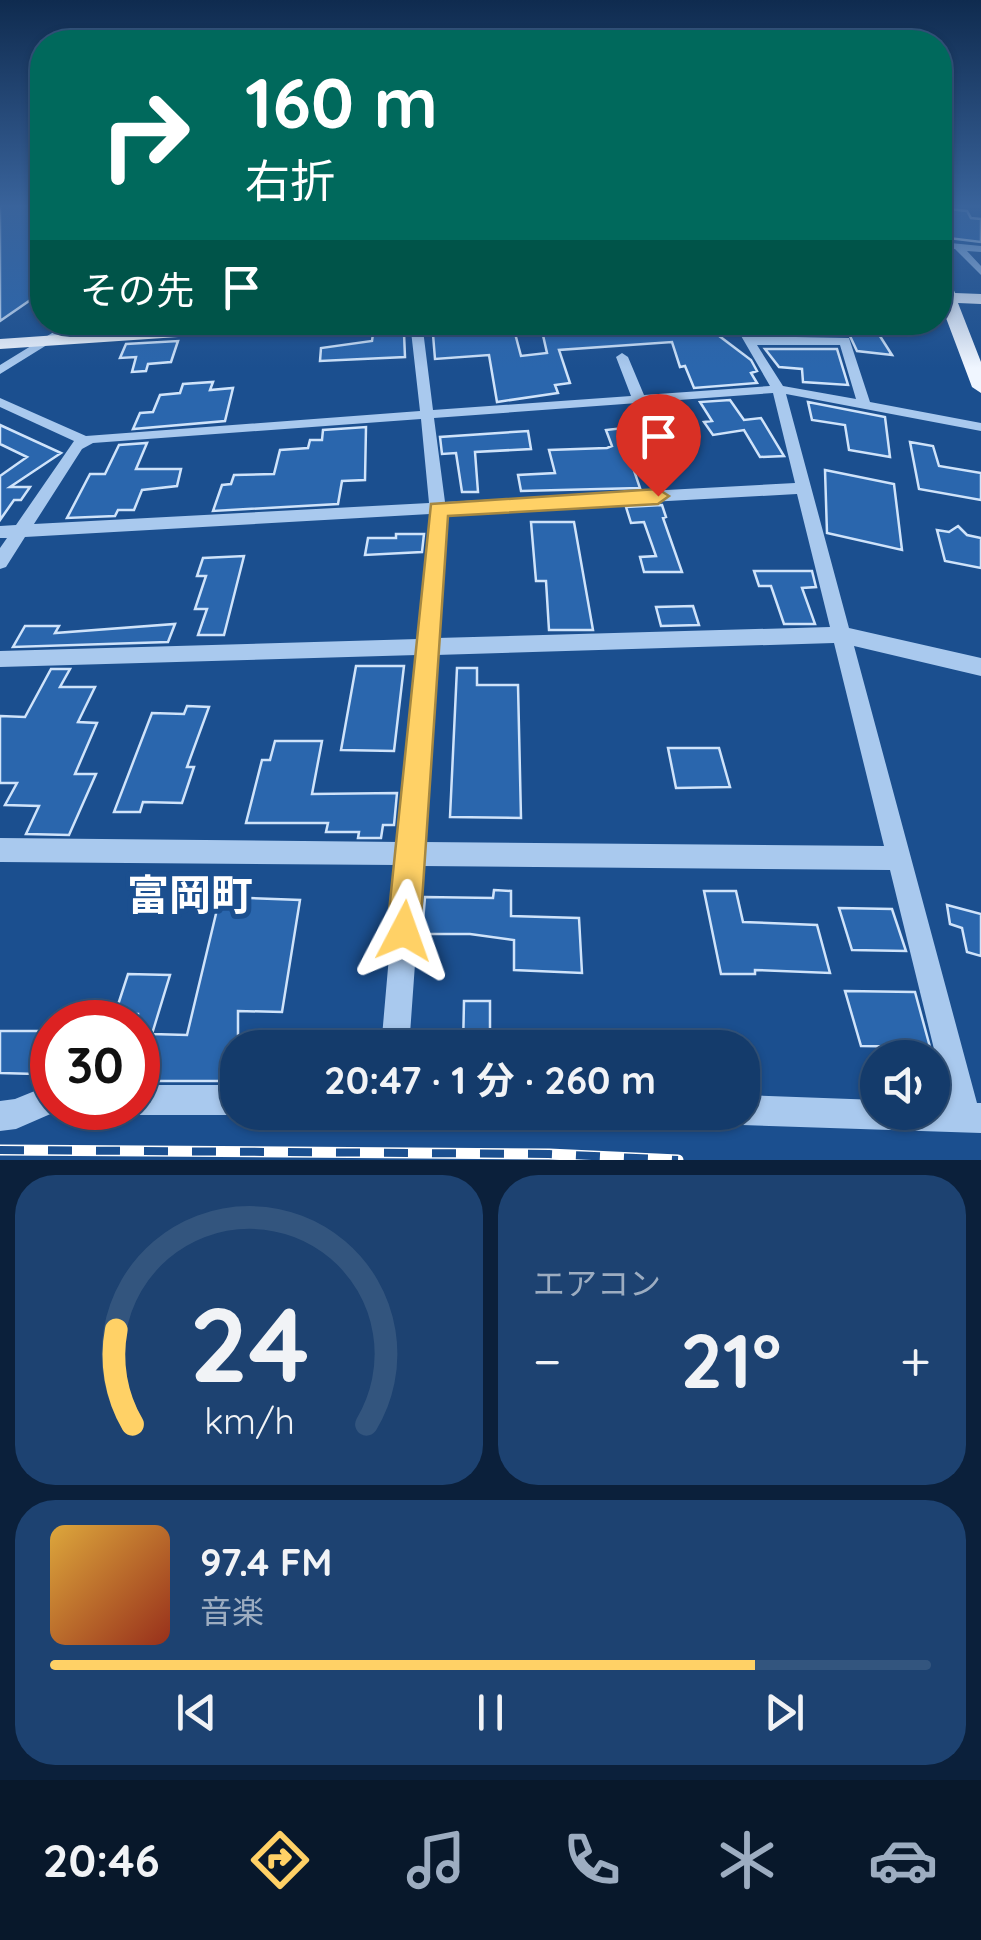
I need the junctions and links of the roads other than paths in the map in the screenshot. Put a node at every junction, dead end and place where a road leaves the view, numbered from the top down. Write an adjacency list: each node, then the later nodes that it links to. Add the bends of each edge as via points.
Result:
1 (952, 297): 2 (main road)
2 (981, 298)
3 (952, 314): 15 (main road)
4 (59, 335): 9 (street)
5 (138, 335): 9 (main road)
6 (418, 335): 20 (street)
7 (746, 335): 10 (street)
8 (789, 335): 11 (street)
9 (50, 341): 12 (main road); 14 (street)
10 (749, 341): 11 (street); 16 (street)
11 (793, 341): 19 (street, via 845,342)
12 (0, 344)
13 (622, 357): 17 (street)
14 (0, 370)
15 (981, 387)
16 (778, 389): 17 (street); 19 (street); 23 (street)
17 (639, 400): 20 (street)
18 (0, 402): 22 (street)
19 (864, 404): 21 (street)
20 (429, 417): 22 (street); 24 (street)
21 (981, 427)
22 (83, 440): 26 (street)
23 (806, 488): 24 (street); 28 (street)
24 (438, 509): 26 (street); 29 (street)
25 (0, 532): 26 (street)
26 (22, 532): 27 (street)
27 (0, 562)
28 (842, 635): 29 (street); 31 (street); 34 (street)
29 (426, 646): 30 (street); 33 (street)
30 (0, 659)
31 (981, 666)
32 (0, 850): 33 (street)
33 (410, 853): 34 (street); 35 (street)
34 (899, 858): 41 (street)
35 (396, 1030)
36 (160, 1100): 37 (street)
37 (220, 1100)
38 (30, 1109): 40 (street)
39 (760, 1111): 41 (street)
40 (0, 1116)
41 (974, 1117)

